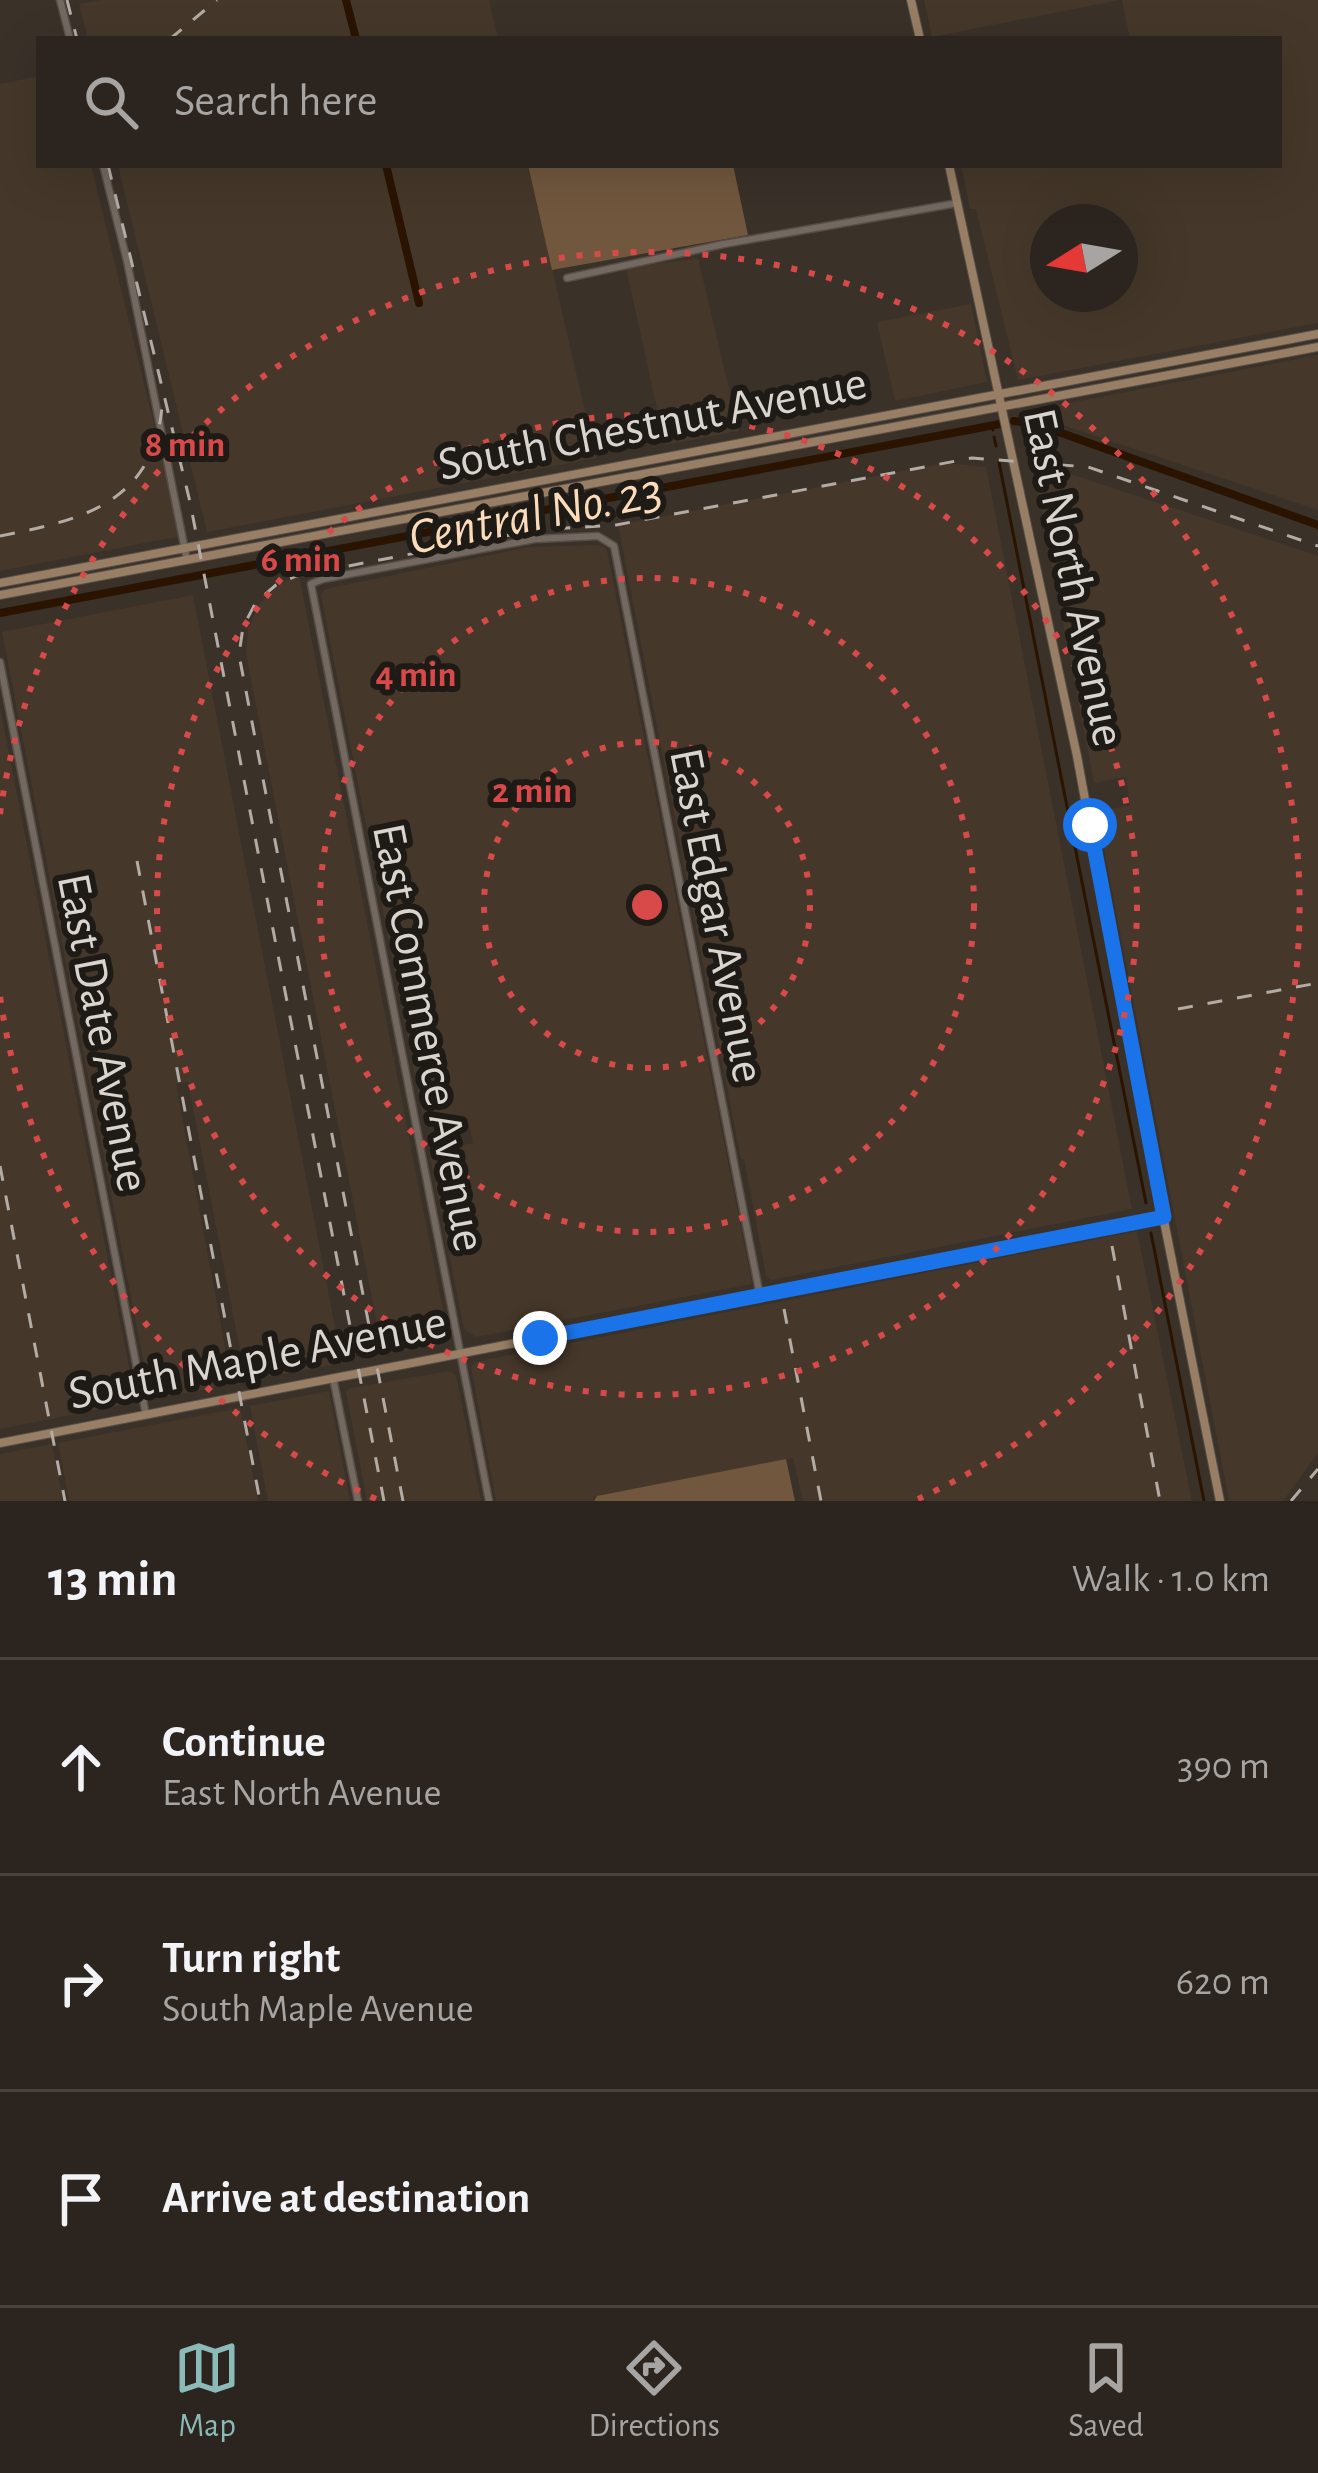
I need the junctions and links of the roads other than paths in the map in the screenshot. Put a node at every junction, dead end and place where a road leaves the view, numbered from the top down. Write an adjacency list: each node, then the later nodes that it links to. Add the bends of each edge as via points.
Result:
1 (60, 0): 3 (street)
2 (911, 0): 4 (main road)
3 (69, 36)
4 (919, 36)
5 (104, 168): 15 (street)
6 (950, 168): 7 (main road, East North Avenue)
7 (958, 202): 8 (street); 11 (main road, East North Avenue)
8 (567, 278)
9 (1318, 334): 11 (main road, South Chestnut Avenue)
10 (1318, 346): 12 (main road, South Chestnut Avenue)
11 (1000, 392): 12 (main road, East North Avenue); 13 (main road, South Chestnut Avenue)
12 (1003, 404): 14 (main road, South Chestnut Avenue); 21 (main road, East North Avenue)
13 (599, 469): 14 (main road); 15 (main road, South Chestnut Avenue)
14 (602, 481): 16 (main road, South Chestnut Avenue)
15 (184, 548): 16 (street); 17 (main road, South Chestnut Avenue)
16 (187, 560): 19 (main road, South Chestnut Avenue)
17 (0, 583)
18 (311, 584): 22 (street, East Edgar Avenue, via 535,539 598,536 614,546); 23 (street, East Commerce Avenue)
19 (0, 596)
20 (0, 662): 25 (street, East Date Avenue)
21 (1164, 1217): 22 (main road, South Maple Avenue); 29 (main road, East North Avenue)
22 (760, 1296): 23 (main road, South Maple Avenue)
23 (458, 1354): 24 (main road, South Maple Avenue); 28 (street, East Commerce Avenue)
24 (333, 1378): 25 (main road, South Maple Avenue); 27 (street)
25 (146, 1414): 26 (main road, South Maple Avenue)
26 (0, 1443)
27 (358, 1501)
28 (489, 1501)
29 (1220, 1501)

